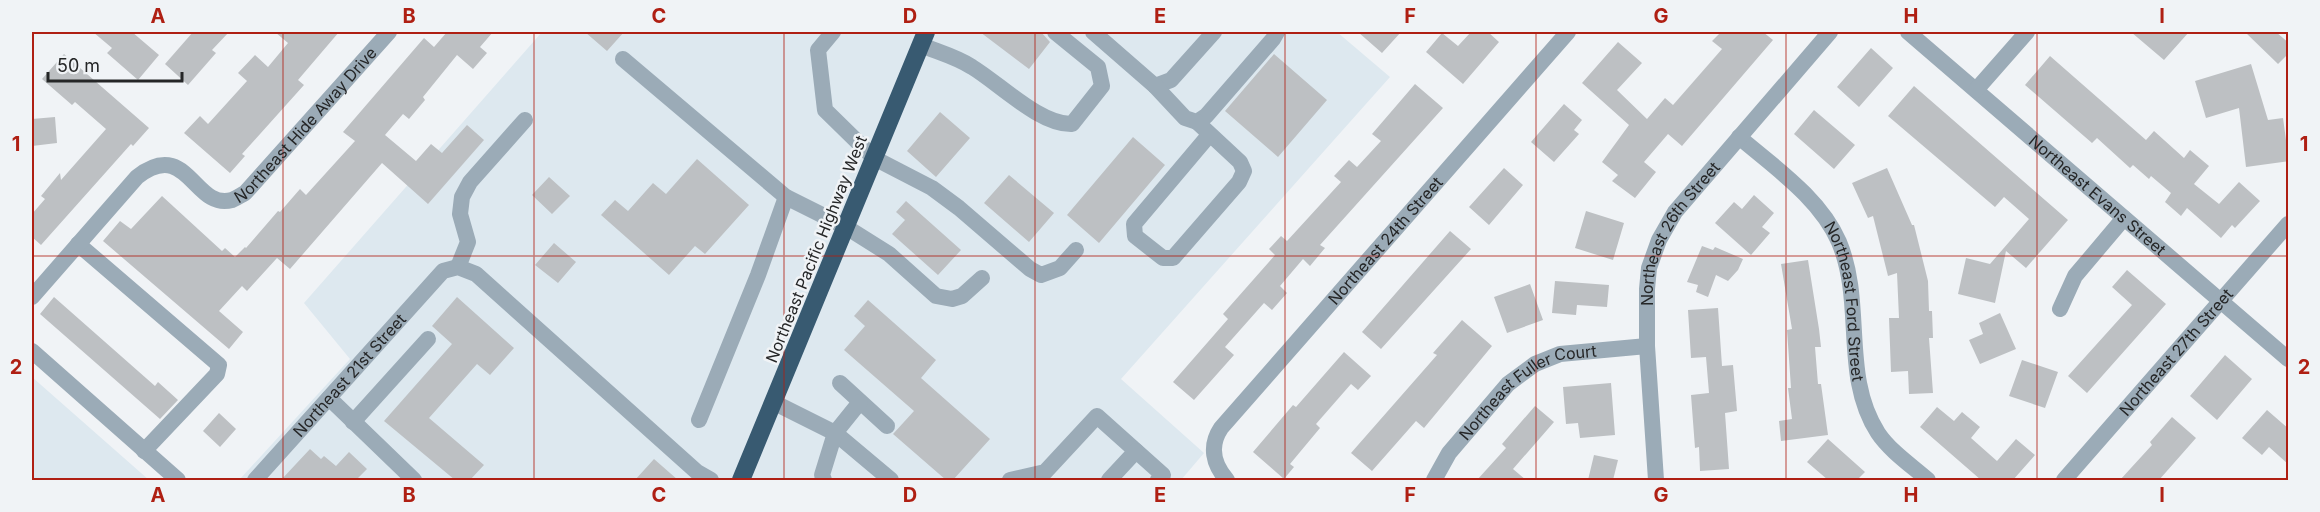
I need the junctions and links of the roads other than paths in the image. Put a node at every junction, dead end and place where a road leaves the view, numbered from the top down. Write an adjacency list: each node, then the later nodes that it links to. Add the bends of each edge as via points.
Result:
1 (389, 32): 24 (street, Northeast Hide Away Drive, via 245,193 233,200 222,200 208,194 176,168 159,164 137,177)
2 (833, 32): 19 (street, via 818,50 825,110)
3 (1055, 32): 11 (street, via 1098,67 1102,86 1072,124 1041,115)
4 (1093, 32): 13 (street)
5 (1214, 32): 13 (street, via 1171,80)
6 (1276, 32): 16 (street, via 1206,117)
7 (1568, 32): 56 (street, Northeast 24th Street, via 1221,428 1214,438 1213,453 1216,466)
8 (1830, 32): 18 (street, Northeast 26th Street)
9 (1908, 32): 14 (street, Northeast Evans Street)
10 (2027, 32): 14 (street)
11 (923, 38): 19 (highway, Northeast Pacific Highway West)
12 (623, 59): 20 (street)
13 (1155, 86): 16 (street, via 1185,118)
14 (1976, 90): 21 (street, Northeast Evans Street)
15 (525, 120): 26 (street, via 470,182 462,197 460,214 468,242)
16 (1197, 122): 17 (street)
17 (1210, 135): 17 (street, via 1240,162 1244,171 1239,182 1173,258 1163,258 1136,236 1134,224)
18 (1739, 136): 32 (street, Northeast 26th Street, via 1675,212 1659,240 1649,268); 59 (street, Northeast Ford Street, via 1804,195 1838,240 1848,268 1858,386 1864,408 1879,435)
19 (874, 158): 23 (highway, Northeast Pacific Highway West); 25 (street, via 932,188 1041,275 1060,268)
20 (786, 197): 23 (street); 39 (street)
21 (2124, 218): 29 (street, Northeast Evans Street); 30 (street, via 2075,276)
22 (2289, 224): 29 (street, Northeast 27th Street)
23 (846, 227): 27 (street, via 889,254 943,299 962,296); 37 (highway, Northeast Pacific Highway West)
24 (78, 244): 28 (street, Northeast Hide Away Drive); 43 (street, via 219,365 217,374)
25 (1076, 250)
26 (451, 269): 36 (street, Northeast 21st Street); 49 (street, via 476,274 697,472)
27 (982, 278)
28 (32, 297)
29 (2220, 300): 34 (street, Northeast Evans Street); 60 (street, Northeast 27th Street)
30 (2060, 309)
31 (428, 339): 40 (street)
32 (1647, 346): 57 (street, Northeast Fuller Court, via 1560,354 1535,364 1508,384 1449,453); 58 (street, Northeast 26th Street)
33 (32, 351): 43 (street)
34 (2289, 359)
35 (840, 383): 38 (street)
36 (329, 398): 40 (street); 47 (street, Northeast 21st Street)
37 (773, 402): 42 (street); 50 (highway, Northeast Pacific Highway West)
38 (860, 402): 41 (street); 42 (street)
39 (699, 420)
40 (353, 422): 48 (street)
41 (887, 426)
42 (835, 433): 51 (street, via 822,475); 52 (street)
43 (144, 451): 46 (street)
44 (1136, 451): 45 (street, via 1097,416); 54 (street); 55 (street, via 1163,475)
45 (1050, 476): 53 (street)
46 (178, 480)
47 (255, 480)
48 (414, 480)
49 (711, 480)
50 (741, 480)
51 (824, 480)
52 (891, 480)
53 (1010, 480)
54 (1109, 480)
55 (1158, 480)
56 (1227, 480)
57 (1434, 480)
58 (1656, 480)
59 (1928, 480)
60 (2064, 480)

